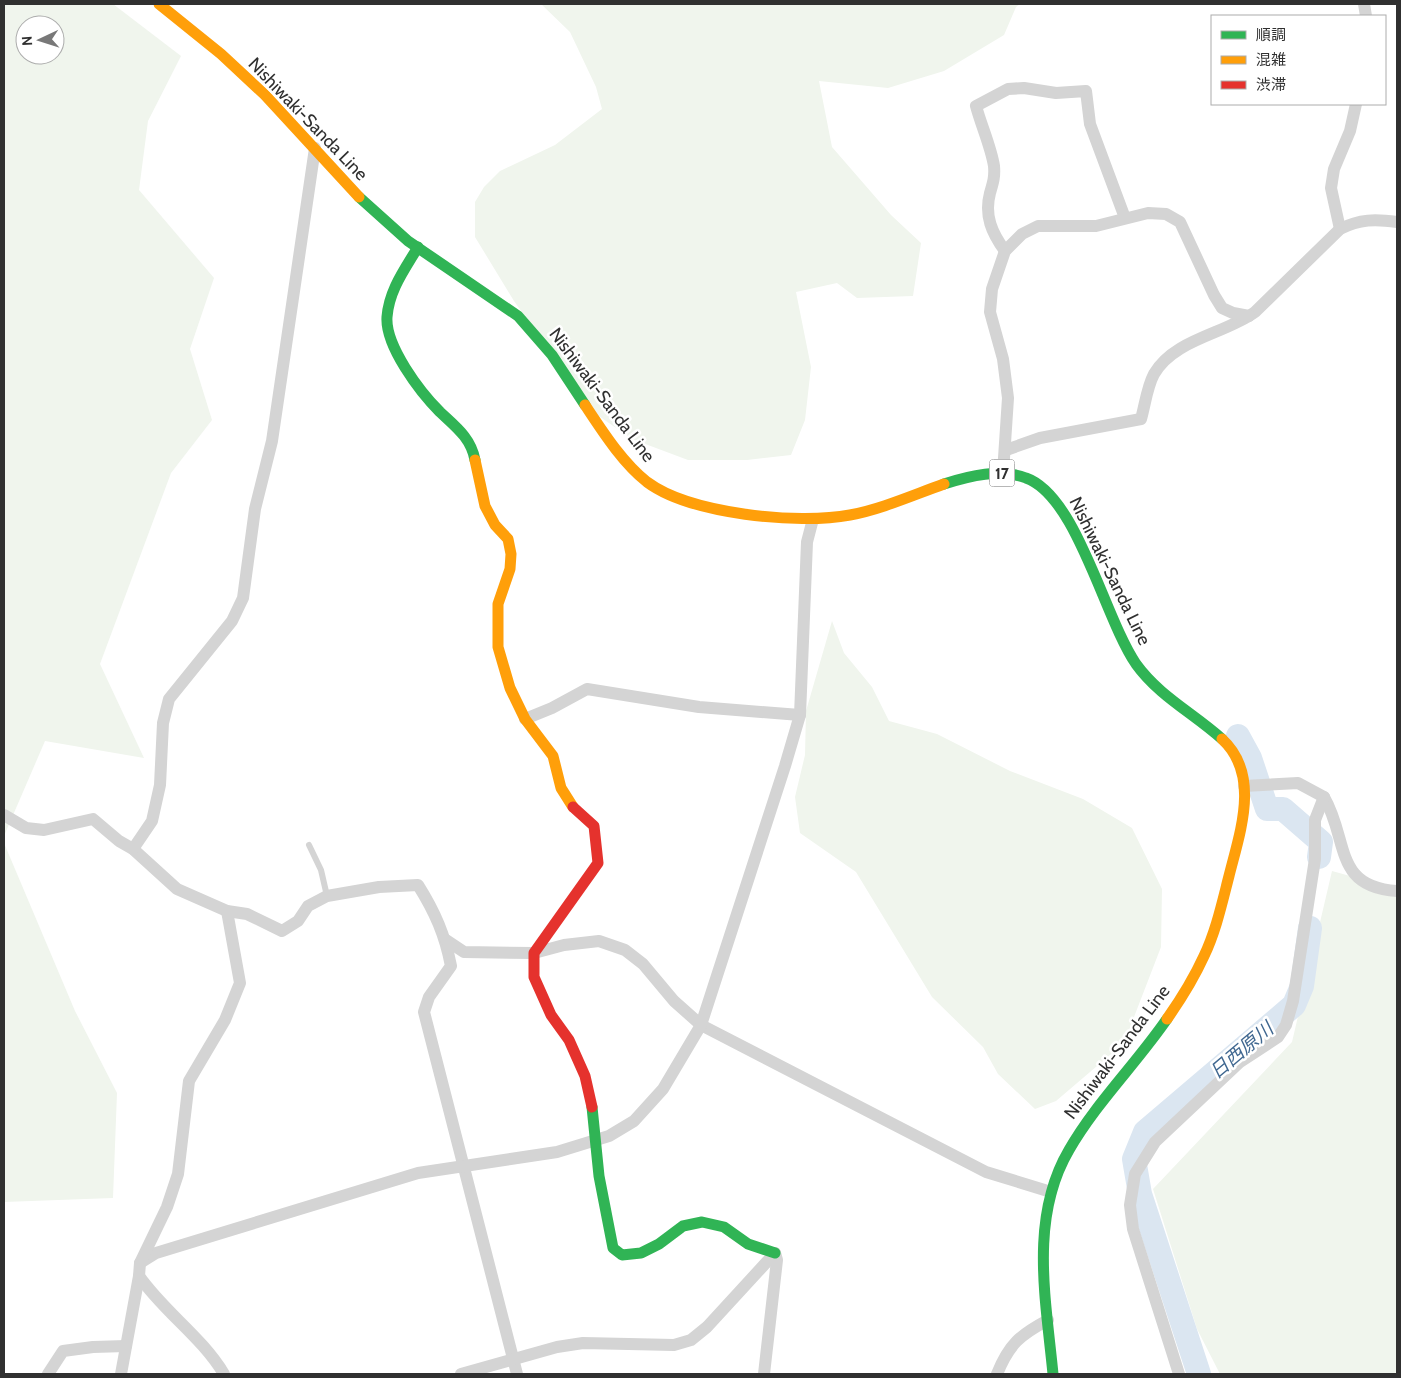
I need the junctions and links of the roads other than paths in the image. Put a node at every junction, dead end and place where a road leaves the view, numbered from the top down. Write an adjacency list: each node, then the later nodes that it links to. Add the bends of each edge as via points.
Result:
1 (159, 4): 3 (main road, Nishiwaki-Sanda Line / 17, via 252,82)
2 (1356, 105): 6 (street, via 1350,130 1334,169 1331,188)
3 (315, 148): 7 (main road, Nishiwaki-Sanda Line / 17, via 357,195); 19 (street, via 272,441 255,509 243,598 232,621 169,699 163,723 160,784 152,821)
4 (1125, 218): 8 (street, via 1096,226 1038,226 1022,234); 8 (street, via 1090,124 1086,91 1056,93 1008,89 976,106 994,164 995,180 990,194 988,222); 9 (street, via 1166,214 1180,222 1222,308)
5 (1397, 222): 6 (street, via 1356,221)
6 (1340, 229): 9 (street)
7 (418, 247): 12 (main road, Nishiwaki-Sanda Line / 17, via 518,317 538,339 613,445 650,484 686,502 770,516); 14 (main road, via 397,281 387,318 392,340 409,375 439,411 463,433 473,449 485,506 508,539 510,569 498,604 498,647 510,688)
8 (1005, 251): 10 (street, via 992,289 990,312 1003,359 1008,398)
9 (1249, 316): 10 (street, via 1172,354 1154,374 1141,419 1040,438)
10 (1006, 450): 11 (street)
11 (1003, 472): 12 (main road, Nishiwaki-Sanda Line / 17, via 977,475 863,512); 15 (main road, Nishiwaki-Sanda Line / 17, via 1040,484 1056,499 1142,673 1161,693 1220,734 1240,764)
12 (812, 519): 13 (street, via 807,542)
13 (800, 715): 14 (street, via 699,707 587,689); 25 (street)
14 (525, 719): 24 (main road, via 554,756 561,788 576,812 594,826 598,843 598,863)
15 (1244, 786): 16 (street, via 1298,784); 28 (main road, Nishiwaki-Sanda Line / 17, via 1245,809 1240,836 1218,920 1205,954 1190,983 1153,1038 1071,1145)
16 (1324, 797): 20 (street, via 1349,867 1361,882 1378,890); 42 (street, via 1315,820 1315,859 1293,1001 1286,1024 1278,1037 1240,1062 1155,1142 1135,1174 1130,1205 1134,1229)
17 (4, 815): 19 (street, via 26,828 44,830 93,819)
18 (310, 845): 21 (lane, via 321,870)
19 (133, 849): 22 (street, via 177,889)
20 (1397, 891)
21 (327, 896): 22 (street, via 308,906 298,921 282,931 246,914); 23 (street, via 379,887 418,885 435,912)
22 (227, 911): 30 (street, via 240,983 225,1020 189,1082 178,1174)
23 (446, 940): 24 (street, via 464,952); 27 (street, via 451,966 429,997 424,1012)
24 (534, 953): 25 (street, via 599,941 624,950 644,964 674,1000); 26 (main road, via 534,977 550,1015 569,1040 585,1076)
25 (701, 1025): 26 (street, via 663,1089 634,1121); 28 (street, via 986,1172)
26 (597, 1140): 27 (street, via 557,1152); 29 (main road, via 600,1176 614,1248 622,1255 641,1254 683,1226 702,1222 724,1227 748,1244)
27 (462, 1165): 30 (street, via 409,1176 156,1253); 33 (street)
28 (1051, 1192): 31 (main road, Nishiwaki-Sanda Line / 17, via 1044,1246)
29 (775, 1253): 33 (street, via 691,1340 674,1345 583,1343); 39 (street, via 777,1260)
30 (140, 1269): 32 (street); 36 (street, via 155,1298 201,1343)
31 (1048, 1320): 40 (street, via 1023,1334 1009,1350); 41 (main road, Nishiwaki-Sanda Line / 17)
32 (126, 1346): 34 (street, via 62,1351); 35 (street)
33 (513, 1360): 37 (street); 38 (street)
34 (48, 1374)
35 (121, 1374)
36 (224, 1374)
37 (461, 1374)
38 (517, 1374)
39 (764, 1374)
40 (997, 1374)
41 (1053, 1374)
42 (1179, 1374)

